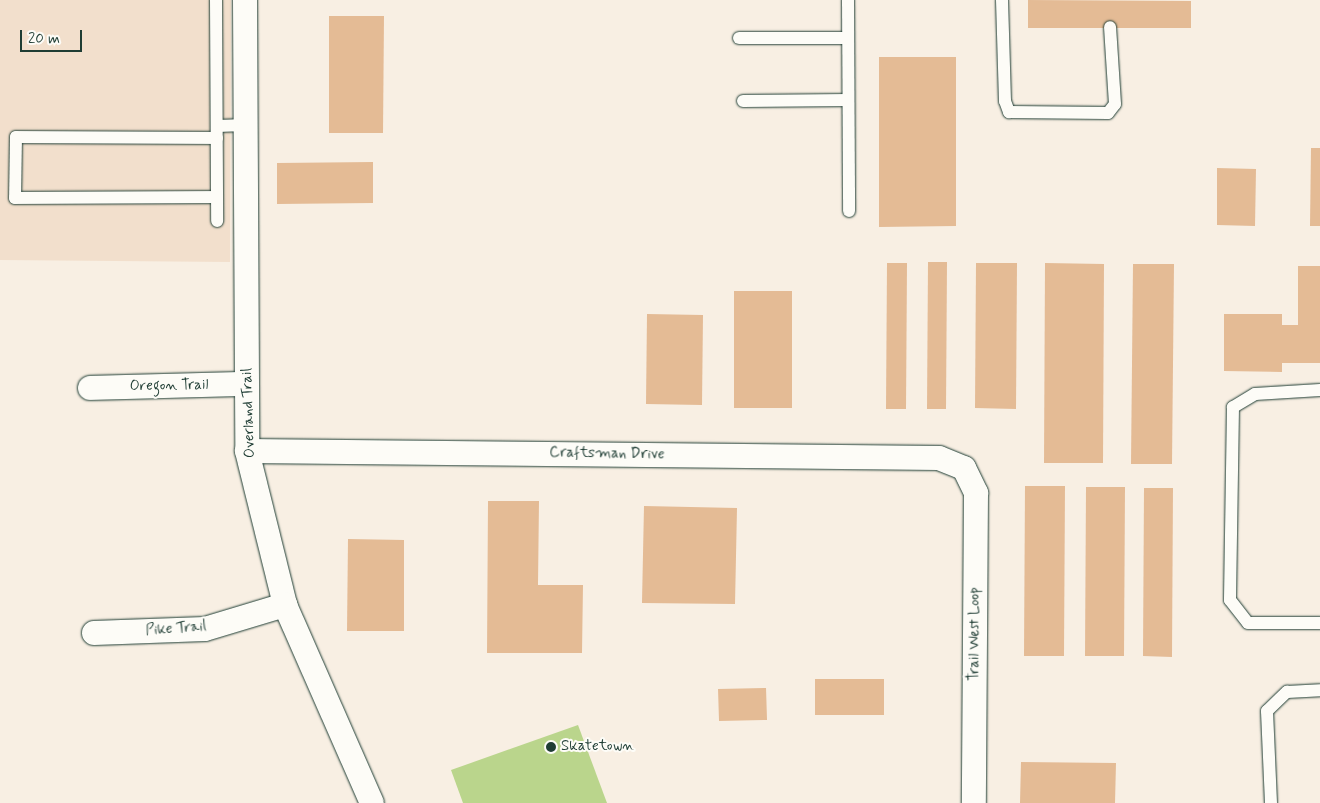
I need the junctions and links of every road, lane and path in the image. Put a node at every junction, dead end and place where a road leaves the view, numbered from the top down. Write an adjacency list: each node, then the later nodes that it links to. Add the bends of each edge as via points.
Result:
1 (216, 0): 11 (lane)
2 (245, 0): 10 (street, Overland Trail)
3 (848, 0): 7 (lane)
4 (1002, 0): 5 (lane, via 1005,101 1010,112 1108,113 1115,104)
5 (1110, 27)
6 (739, 38): 7 (lane)
7 (848, 38): 8 (lane)
8 (848, 100): 9 (lane); 13 (lane)
9 (744, 101)
10 (246, 125): 11 (lane); 15 (street, Overland Trail)
11 (217, 132): 12 (lane); 12 (lane, via 16,137 15,198)
12 (217, 197): 14 (lane)
13 (849, 211)
14 (217, 221)
15 (247, 384): 16 (street, Oregon Trail); 18 (street, Overland Trail)
16 (90, 388)
17 (1320, 390): 21 (lane, via 1255,394 1232,407 1230,600 1248,623)
18 (247, 451): 19 (street, Craftsman Drive, via 939,458); 20 (street, Overland Trail)
19 (964, 468): 25 (street, Trail West Loop, via 976,493)
20 (286, 605): 22 (street, Pike Trail, via 205,629); 24 (street, Overland Trail)
21 (1320, 623)
22 (94, 633)
23 (1320, 690): 26 (lane, via 1287,692 1267,711)
24 (372, 803)
25 (974, 803)
26 (1271, 803)

